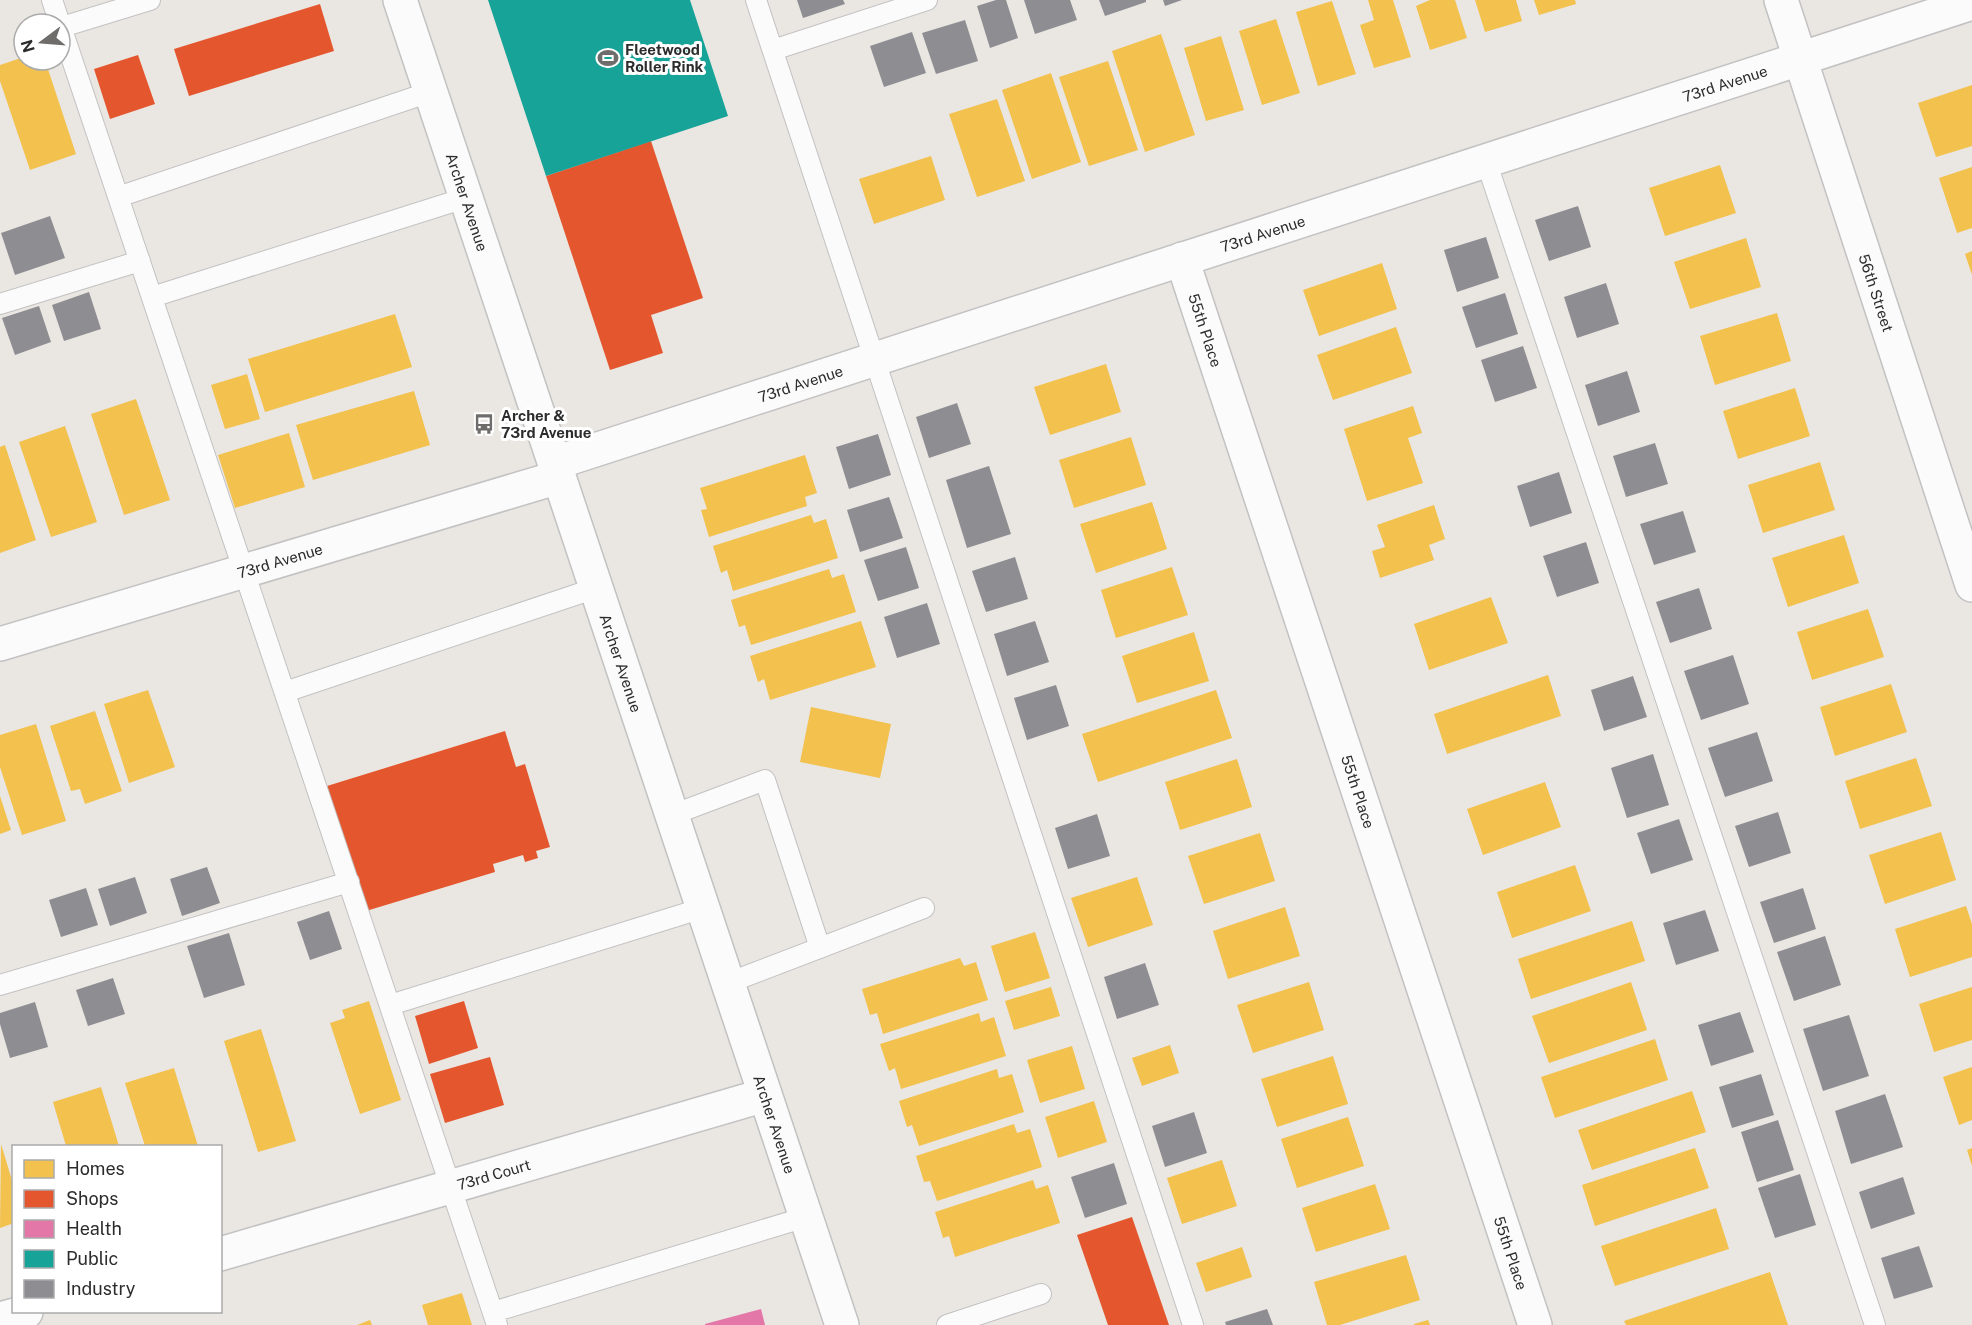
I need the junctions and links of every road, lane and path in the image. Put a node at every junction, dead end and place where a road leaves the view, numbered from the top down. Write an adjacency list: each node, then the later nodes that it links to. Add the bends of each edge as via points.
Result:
1 (150, 0): 7 (lane)
2 (400, 0): 11 (street, Archer Avenue)
3 (756, 0): 8 (lane)
4 (927, 0): 8 (lane)
5 (1781, 0): 10 (street, 56th Street)
6 (1972, 3): 10 (street, 73rd Avenue)
7 (72, 24)
8 (773, 50): 19 (lane)
9 (72, 57): 13 (lane)
10 (1800, 59): 12 (street, 73rd Avenue); 22 (street, 56th Street)
11 (430, 92): 13 (lane); 14 (street, Archer Avenue)
12 (1486, 161): 15 (street, 73rd Avenue); 46 (lane)
13 (118, 196): 16 (lane)
14 (465, 198): 17 (lane); 20 (street, Archer Avenue)
15 (1182, 259): 19 (street, 73rd Avenue); 45 (street, 55th Place)
16 (140, 261): 17 (lane); 18 (lane)
17 (152, 297): 21 (lane)
18 (0, 304)
19 (874, 359): 20 (street, 73rd Avenue); 44 (lane)
20 (557, 470): 21 (street, 73rd Avenue); 23 (street, Archer Avenue)
21 (244, 571): 24 (street, 73rd Avenue); 25 (lane)
22 (1972, 585)
23 (596, 588): 25 (lane); 26 (street, Archer Avenue)
24 (0, 644)
25 (285, 692): 27 (lane)
26 (672, 815): 28 (street, Archer Avenue); 30 (lane, via 765,780)
27 (349, 882): 32 (lane); 33 (lane)
28 (703, 908): 31 (street, Archer Avenue); 33 (lane)
29 (924, 908): 30 (lane)
30 (820, 948): 31 (lane)
31 (728, 983): 34 (street, Archer Avenue)
32 (0, 985)
33 (390, 1005): 35 (lane)
34 (765, 1095): 35 (street, 73rd Court); 36 (street, Archer Avenue)
35 (451, 1187): 37 (street, 73rd Court); 40 (lane)
36 (806, 1217): 40 (lane); 42 (street, Archer Avenue)
37 (222, 1253)
38 (1041, 1294): 43 (lane)
39 (20, 1313): 41 (street)
40 (495, 1318)
41 (0, 1319)
42 (842, 1325)
43 (947, 1325)
44 (1193, 1325)
45 (1535, 1325)
46 (1875, 1325)

